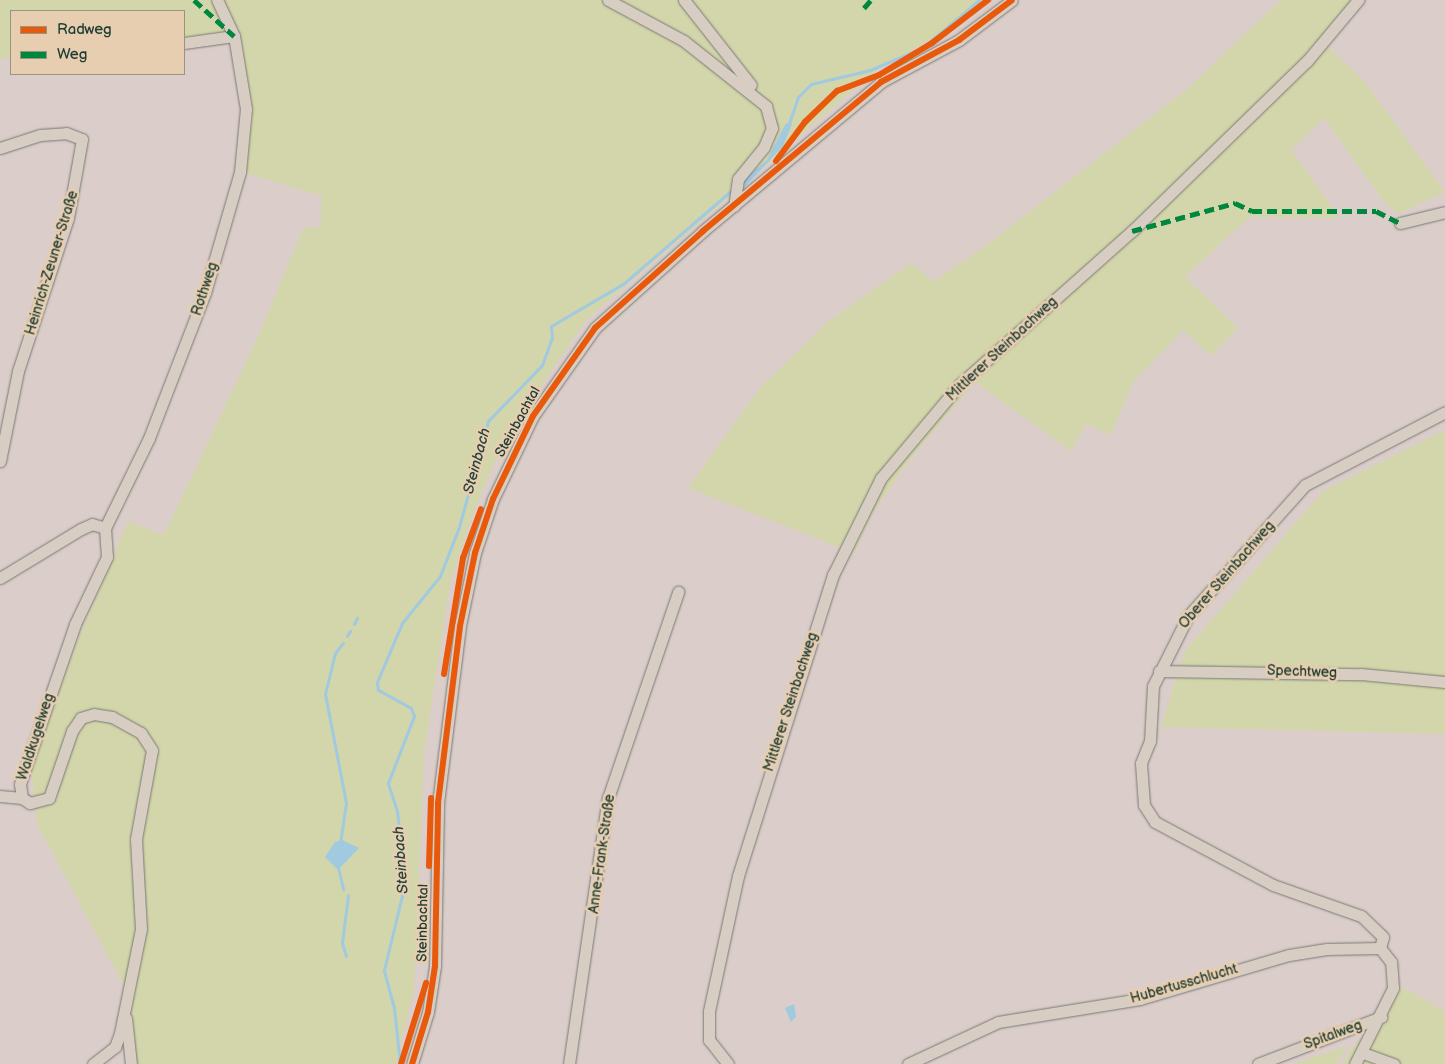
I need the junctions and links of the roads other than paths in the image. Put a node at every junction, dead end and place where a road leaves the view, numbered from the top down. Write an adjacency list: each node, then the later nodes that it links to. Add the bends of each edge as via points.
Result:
1 (217, 0): 6 (street, Rothweg)
2 (608, 0): 8 (street, via 684,41)
3 (684, 0): 8 (street)
4 (1012, 0): 10 (street, Steinbachtal, via 959,40 881,82)
5 (1358, 0): 31 (street, Mittlerer Steinbachweg, via 1306,61 1137,226 959,385 881,478 833,575 738,876 709,1011 709,1040)
6 (234, 36): 7 (street); 16 (street, Rothweg, via 246,109 240,172 205,293 149,438)
7 (185, 42)
8 (759, 97): 10 (street, via 772,128 764,147 738,179)
9 (0, 148): 14 (street, Heinrich-Zeuner-Straße, via 40,135 66,133 82,139 68,218 18,371)
10 (734, 206): 29 (street, Steinbachtal, via 595,328 533,416 493,499 475,553 450,684 438,803 435,966 428,1012)
11 (1445, 212): 12 (street)
12 (1400, 223)
13 (1445, 412): 19 (street, Oberer Steinbachweg, via 1305,485 1188,616)
14 (2, 440): 15 (street, Heinrich-Zeuner-Straße)
15 (0, 461)
16 (105, 528): 17 (street, via 92,524 81,529); 22 (street, Waldkugelweg, via 107,557 75,624 35,733 20,784)
17 (0, 578)
18 (678, 592): 30 (street, Anne-Frank-Straße, via 608,798)
19 (1159, 671): 20 (street, Spechtweg, via 1361,674); 23 (street, Oberer Steinbachweg, via 1140,785 1144,806 1155,822 1273,885 1361,916 1382,937)
20 (1445, 682)
21 (0, 796): 22 (street)
22 (22, 798): 24 (street, Waldkugelweg, via 40,803 49,798 64,748 81,718 94,714 112,717 142,733 152,750 136,839 141,929)
23 (1380, 948): 25 (street, via 1394,973); 32 (street, Hubertusschlucht, via 1326,949 1289,955 1140,999 998,1022)
24 (124, 1008): 27 (street, via 115,1047); 28 (street, Waldkugelweg)
25 (1381, 1017): 26 (street); 33 (street, Spitalweg)
26 (1363, 1053): 34 (street); 35 (street)
27 (94, 1064)
28 (131, 1064)
29 (412, 1064)
30 (569, 1064)
31 (728, 1064)
32 (908, 1064)
33 (1258, 1064)
34 (1355, 1064)
35 (1394, 1064)

